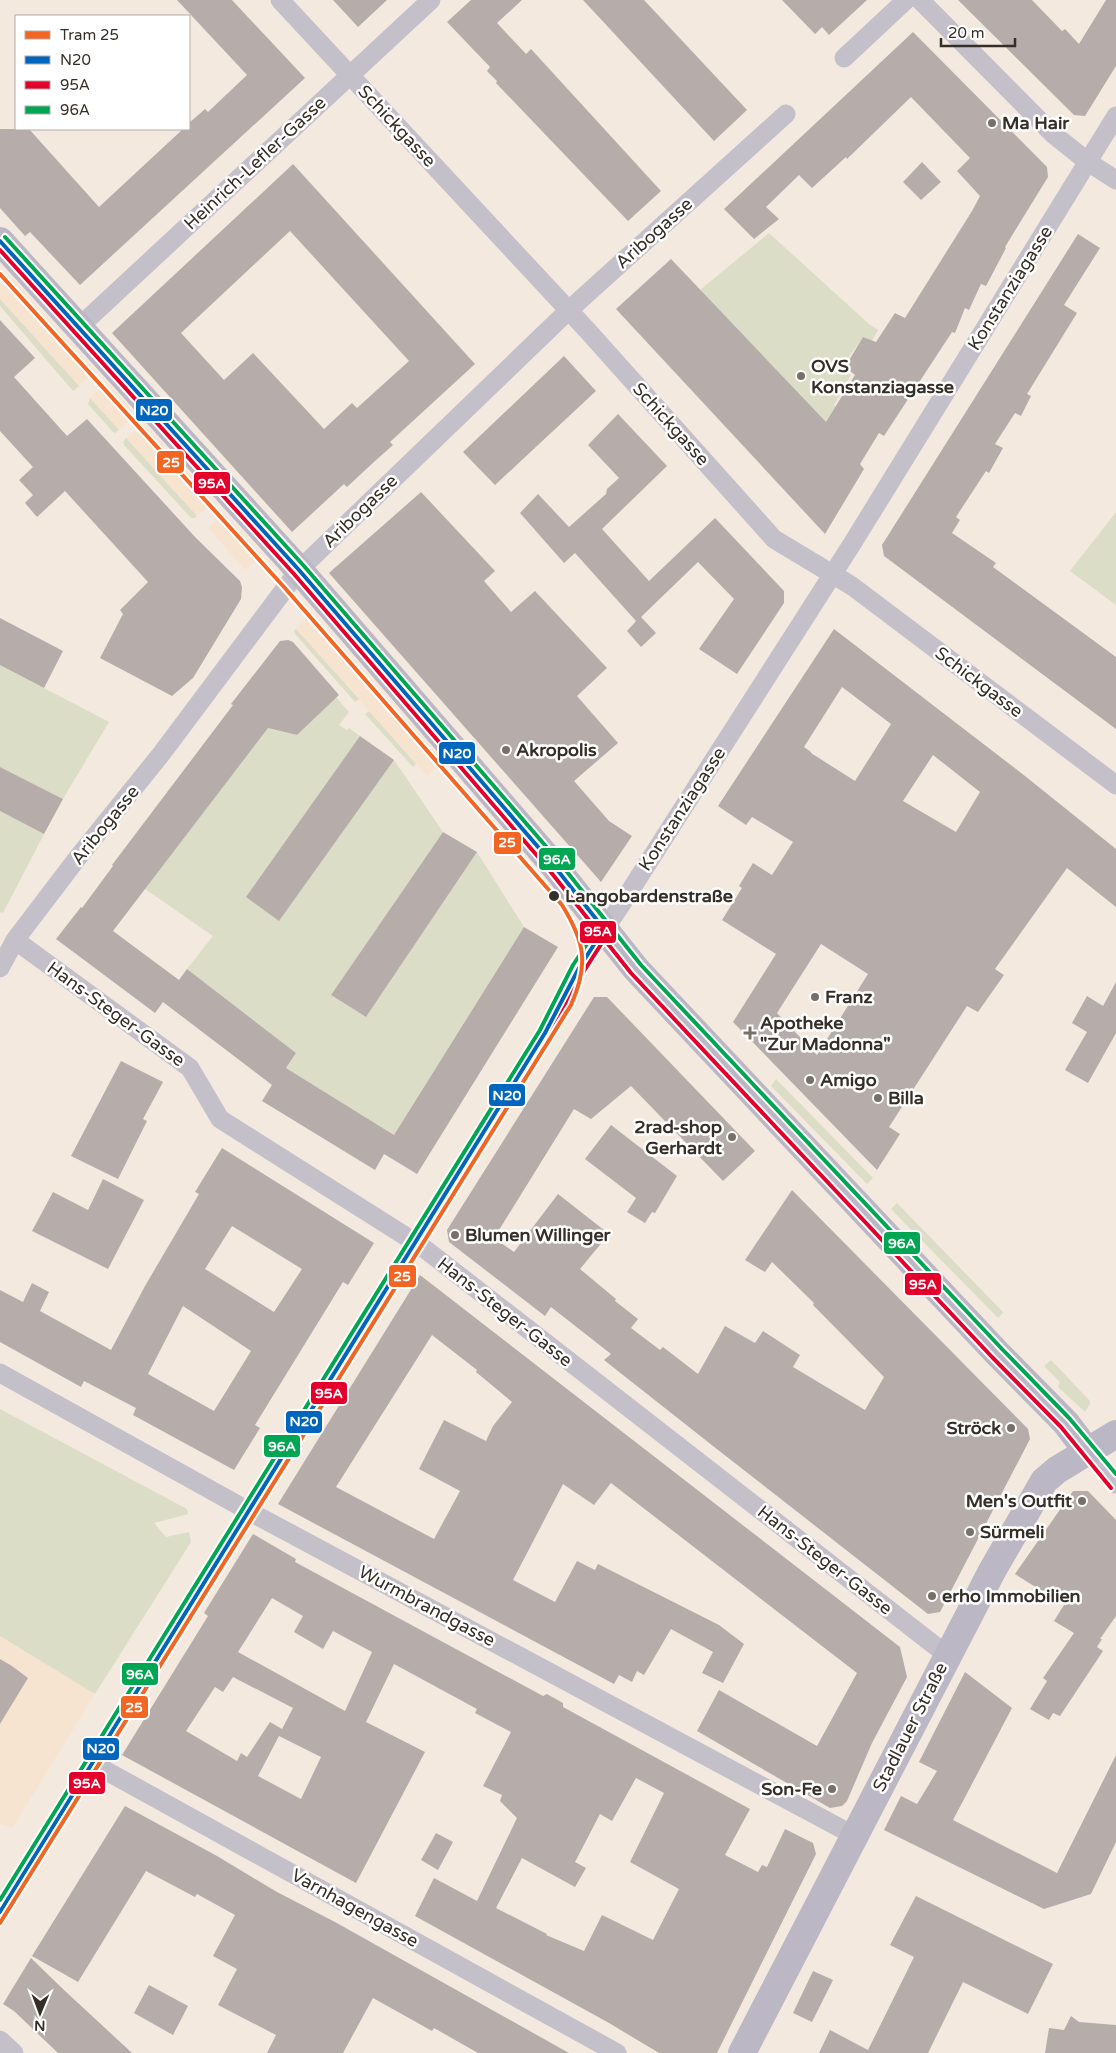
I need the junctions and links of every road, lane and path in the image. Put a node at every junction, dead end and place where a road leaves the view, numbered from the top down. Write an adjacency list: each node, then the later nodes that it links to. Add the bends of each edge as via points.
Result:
1 (280, 0): 6 (street, Schickgasse)
2 (431, 0): 6 (street, Heinrich-Lefler-Gasse)
3 (906, 0): 5 (street)
4 (920, 0): 9 (street, via 1053,134)
5 (844, 58)
6 (350, 75): 12 (street, Schickgasse); 13 (street, Heinrich-Lefler-Gasse)
7 (786, 114): 12 (street, Aribogasse)
8 (1116, 116): 9 (street, Konstanziagasse)
9 (1088, 162): 10 (street); 15 (street, Konstanziagasse)
10 (1116, 180)
11 (0, 241): 13 (street)
12 (569, 310): 14 (street, Aribogasse); 15 (street, Schickgasse, via 774,539)
13 (79, 327): 14 (street)
14 (298, 570): 17 (street, via 551,862); 18 (street, Aribogasse, via 162,753)
15 (831, 574): 16 (street, Schickgasse, via 852,586); 17 (street, Konstanziagasse)
16 (1116, 786)
17 (604, 929): 20 (street, Konstanziagasse, via 579,968 545,1033); 23 (street, via 636,969 1066,1424)
18 (15, 940): 19 (street, Aribogasse); 20 (street, Hans-Steger-Gasse, via 190,1068 220,1119)
19 (0, 968)
20 (416, 1242): 25 (street, Konstanziagasse); 26 (street, Hans-Steger-Gasse)
21 (0, 1373): 25 (street, Wurmbrandgasse)
22 (1116, 1434): 23 (street, Stadlauer Straße)
23 (1087, 1451): 24 (street); 26 (street, Stadlauer Straße, via 1044,1481)
24 (1116, 1484)
25 (248, 1511): 27 (street, Konstanziagasse); 28 (street, Wurmbrandgasse)
26 (947, 1655): 28 (street, Stadlauer Straße)
27 (92, 1763): 29 (street, Konstanziagasse); 32 (street, Varnhagengasse)
28 (855, 1836): 33 (street, Stadlauer Straße)
29 (0, 1912)
30 (0, 2040): 31 (street)
31 (14, 2053)
32 (617, 2053)
33 (742, 2053)

